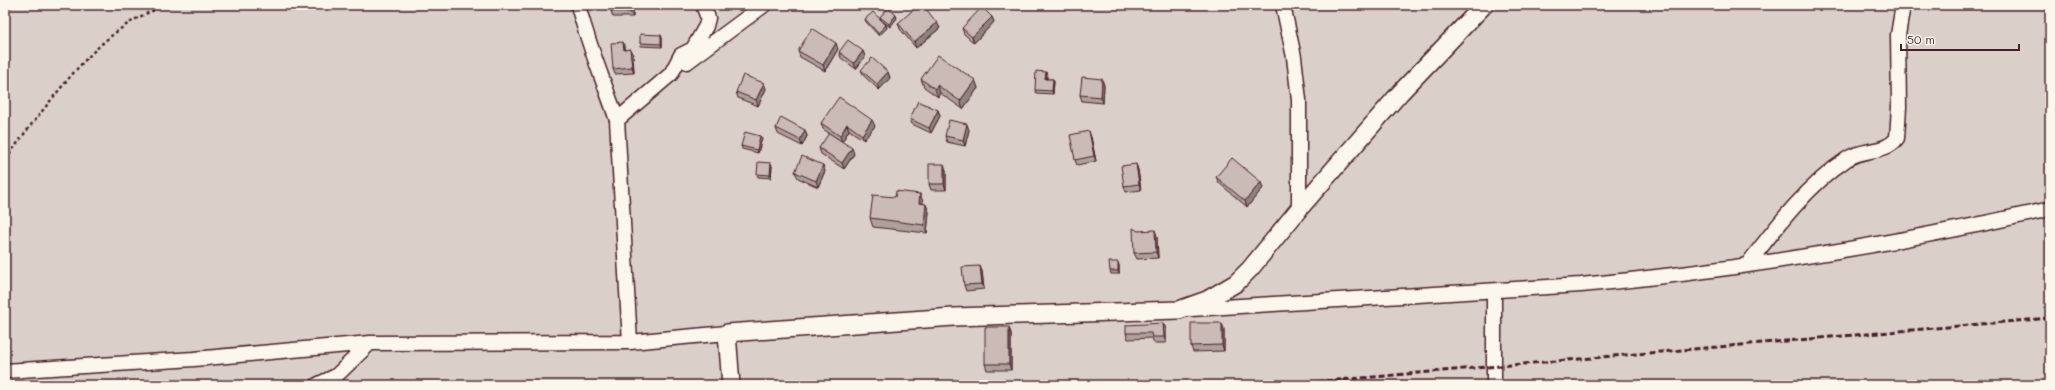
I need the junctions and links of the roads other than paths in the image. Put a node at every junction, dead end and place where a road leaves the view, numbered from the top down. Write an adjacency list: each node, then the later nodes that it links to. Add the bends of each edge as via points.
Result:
1 (578, 5): 8 (street, via 583,26)
2 (703, 5): 7 (street, via 708,18 706,26 693,48 681,55)
3 (764, 5): 7 (street)
4 (1283, 5): 9 (street, via 1294,57 1299,100)
5 (1484, 5): 9 (street, via 1400,93)
6 (1903, 5): 11 (street, via 1898,35 1897,138 1888,146 1848,158 1784,217)
7 (671, 74): 8 (street)
8 (617, 120): 16 (street)
9 (1299, 209): 13 (street, via 1250,270 1236,283 1207,300)
10 (2050, 209): 11 (street, via 1928,235)
11 (1748, 264): 12 (street, via 1642,279)
12 (1494, 291): 13 (street); 20 (street)
13 (1179, 310): 14 (street, via 954,317)
14 (726, 333): 16 (street); 19 (street)
15 (370, 342): 16 (street); 17 (street, via 194,359); 18 (street, via 336,376)
16 (630, 342)
17 (5, 371)
18 (317, 385)
19 (731, 385)
20 (1494, 385)

